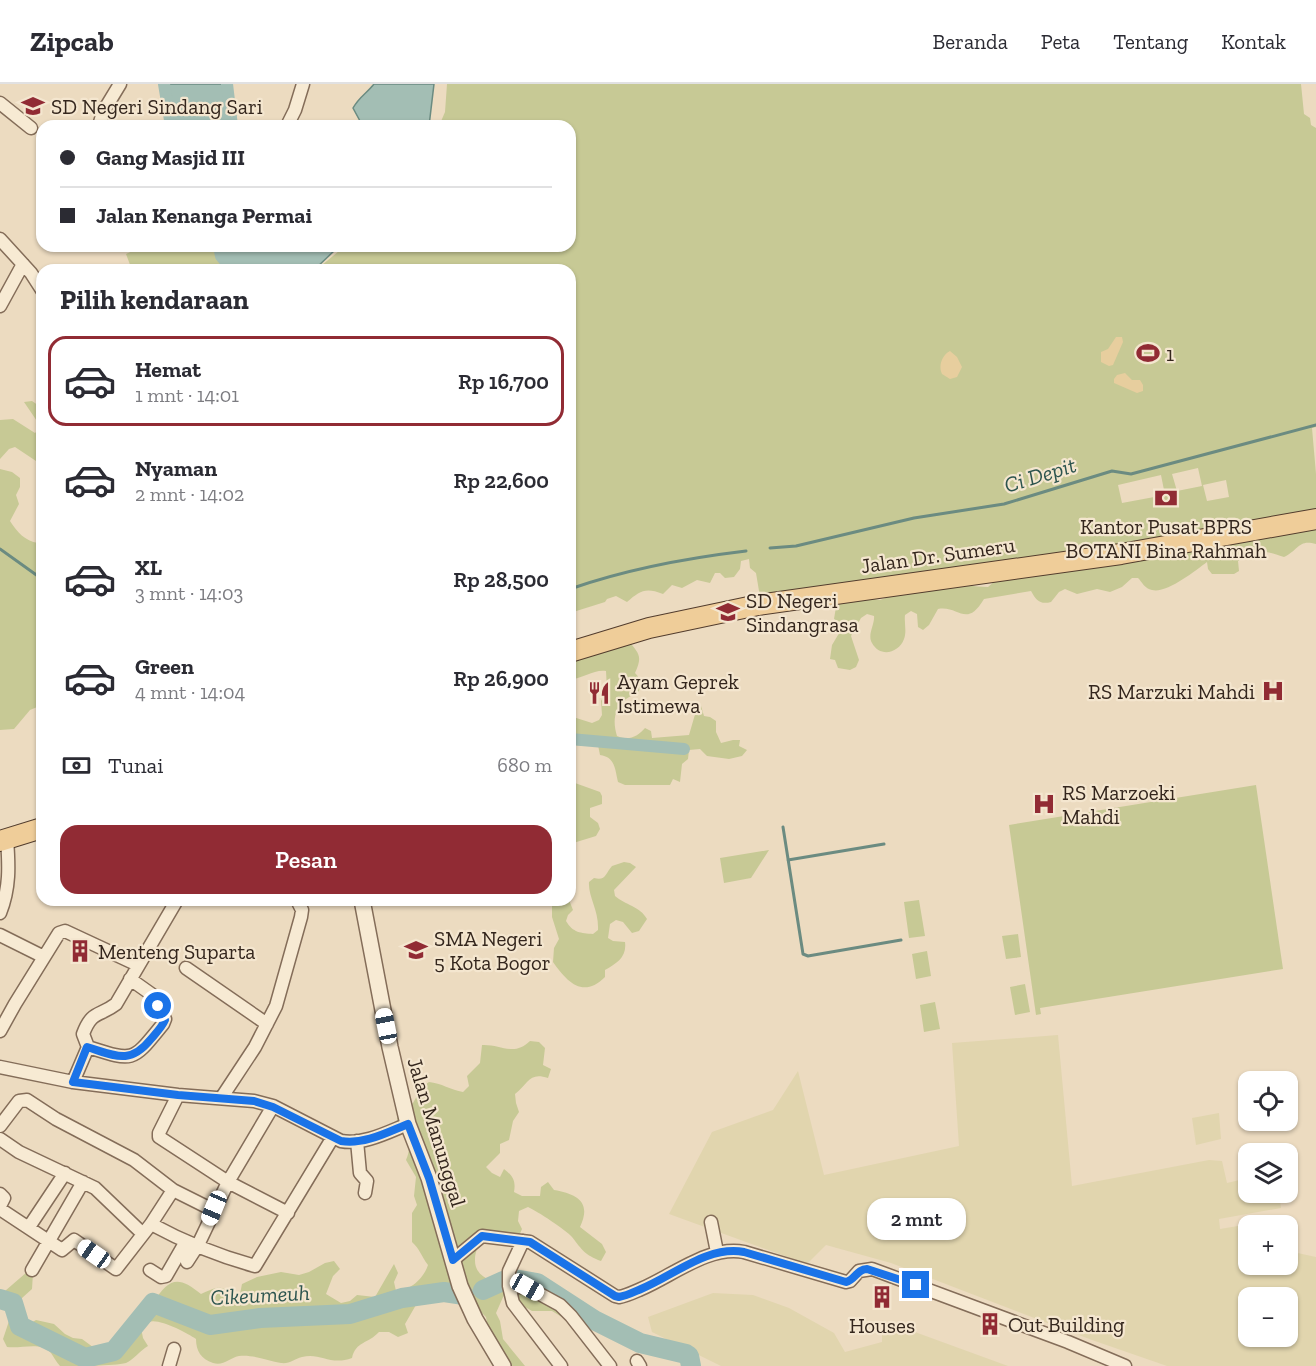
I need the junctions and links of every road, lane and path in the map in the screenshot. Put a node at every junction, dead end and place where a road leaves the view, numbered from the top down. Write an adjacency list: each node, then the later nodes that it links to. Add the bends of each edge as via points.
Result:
1 (120, 84): 4 (street)
2 (303, 84): 5 (street)
3 (0, 103): 6 (street)
4 (101, 120)
5 (290, 120)
6 (31, 128)
7 (0, 239): 8 (street)
8 (24, 264): 9 (street); 10 (street)
9 (36, 281)
10 (0, 306)
11 (1316, 519): 12 (main road, Jalan Dr. Sumeru, via 1120,554 758,605 649,628)
12 (576, 650)
13 (36, 830): 14 (main road)
14 (4, 840): 18 (street, via 9,880)
15 (173, 906): 21 (street)
16 (300, 906): 24 (street, via 301,917 276,1006)
17 (363, 906): 32 (street, Jalan Manunggal)
18 (0, 913)
19 (0, 935): 20 (street)
20 (44, 957): 21 (street, via 59,933 65,931); 25 (street)
21 (138, 965): 23 (street)
22 (186, 968): 24 (street)
23 (130, 979): 26 (street, via 117,1004 95,1014 87,1023 83,1034); 26 (street, via 161,1001 158,1006 163,1024 141,1051 130,1056 119,1057)
24 (267, 1024): 30 (street)
25 (0, 1031)
26 (87, 1047): 28 (street)
27 (0, 1067): 28 (street)
28 (73, 1082): 29 (street)
29 (178, 1095): 30 (street); 39 (street, via 159,1137)
30 (222, 1097): 31 (street)
31 (273, 1107): 34 (street); 39 (street)
32 (408, 1124): 36 (street); 54 (street, Jalan Manunggal)
33 (0, 1126): 40 (street, via 19,1101 27,1100 134,1160)
34 (333, 1137): 36 (street); 45 (street)
35 (0, 1140): 37 (street)
36 (357, 1142): 41 (street, via 360,1173 367,1181)
37 (65, 1173): 38 (street); 47 (street)
38 (83, 1182): 48 (street); 49 (street)
39 (228, 1182): 45 (street); 52 (street)
40 (173, 1190): 43 (street); 48 (street)
41 (365, 1193)
42 (0, 1194): 44 (street, via 4,1198)
43 (205, 1206)
44 (0, 1207): 47 (street)
45 (288, 1213): 52 (street, via 255,1266)
46 (711, 1222): 53 (street)
47 (29, 1227): 49 (street)
48 (147, 1229): 49 (street, via 116,1269 74,1240 63,1250); 51 (street)
49 (49, 1240): 56 (street)
50 (522, 1241): 53 (street, via 530,1242 622,1297); 54 (street, via 482,1236); 58 (street, via 509,1271)
51 (185, 1243): 52 (street); 57 (street, via 166,1276)
52 (198, 1245): 55 (street)
53 (717, 1252): 64 (street, via 744,1252 846,1282 860,1270 873,1269)
54 (453, 1260): 61 (street, Jalan Manunggal, via 475,1319)
55 (188, 1262)
56 (32, 1270)
57 (150, 1270)
58 (509, 1286): 62 (street, via 513,1303); 63 (street, via 527,1287 560,1305)
59 (174, 1349): 60 (street)
60 (169, 1366)
61 (503, 1366)
62 (561, 1366)
63 (610, 1366)
64 (1125, 1366)

